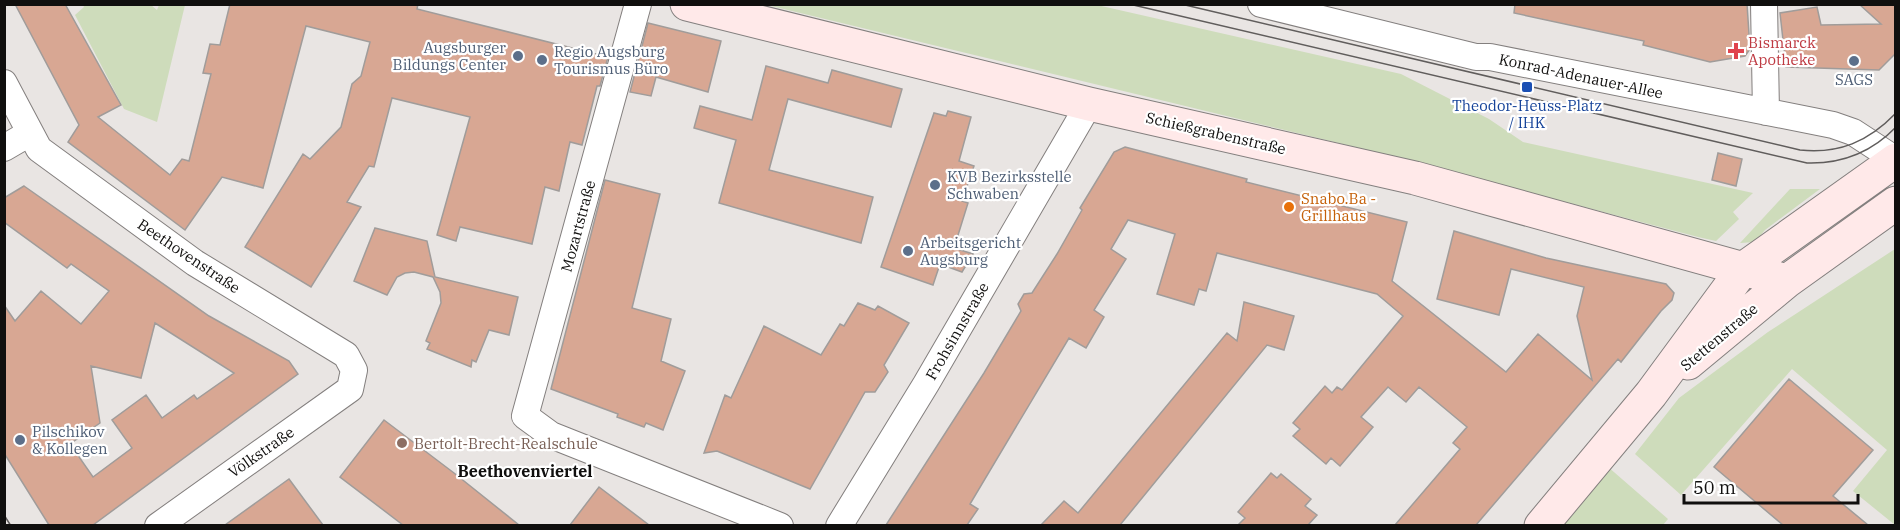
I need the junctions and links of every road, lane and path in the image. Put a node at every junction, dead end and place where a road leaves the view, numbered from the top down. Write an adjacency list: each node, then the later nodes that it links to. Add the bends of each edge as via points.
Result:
1 (638, 4): 17 (street, Mozartstraße, via 525,416 551,435)
2 (687, 4): 6 (main road, Schießgrabenstraße)
3 (1764, 4): 7 (street)
4 (1272, 6): 7 (street, Konrad-Adenauer-Allee, via 1476,57)
5 (4, 83): 8 (street, Beethovenstraße)
6 (1089, 104): 12 (main road, Schießgrabenstraße, via 1415,178); 18 (street, Frohsinnstraße)
7 (1766, 112): 10 (street, Konrad-Adenauer-Allee, via 1849,130)
8 (28, 134): 9 (street); 14 (street, Beethovenstraße, via 39,149 195,263 346,355)
9 (4, 148)
10 (1895, 160): 12 (main road, Stettenstraße)
11 (1896, 203): 13 (main road, Stettenstraße)
12 (1743, 269): 13 (main road, Schießgrabenstraße); 15 (main road, Stettenstraße)
13 (1787, 281): 15 (main road, Stettenstraße)
14 (354, 370): 16 (street, Völkstraße, via 350,389)
15 (1651, 394): 19 (main road, Stettenstraße)
16 (158, 525)
17 (780, 525)
18 (839, 525)
19 (1541, 525)

